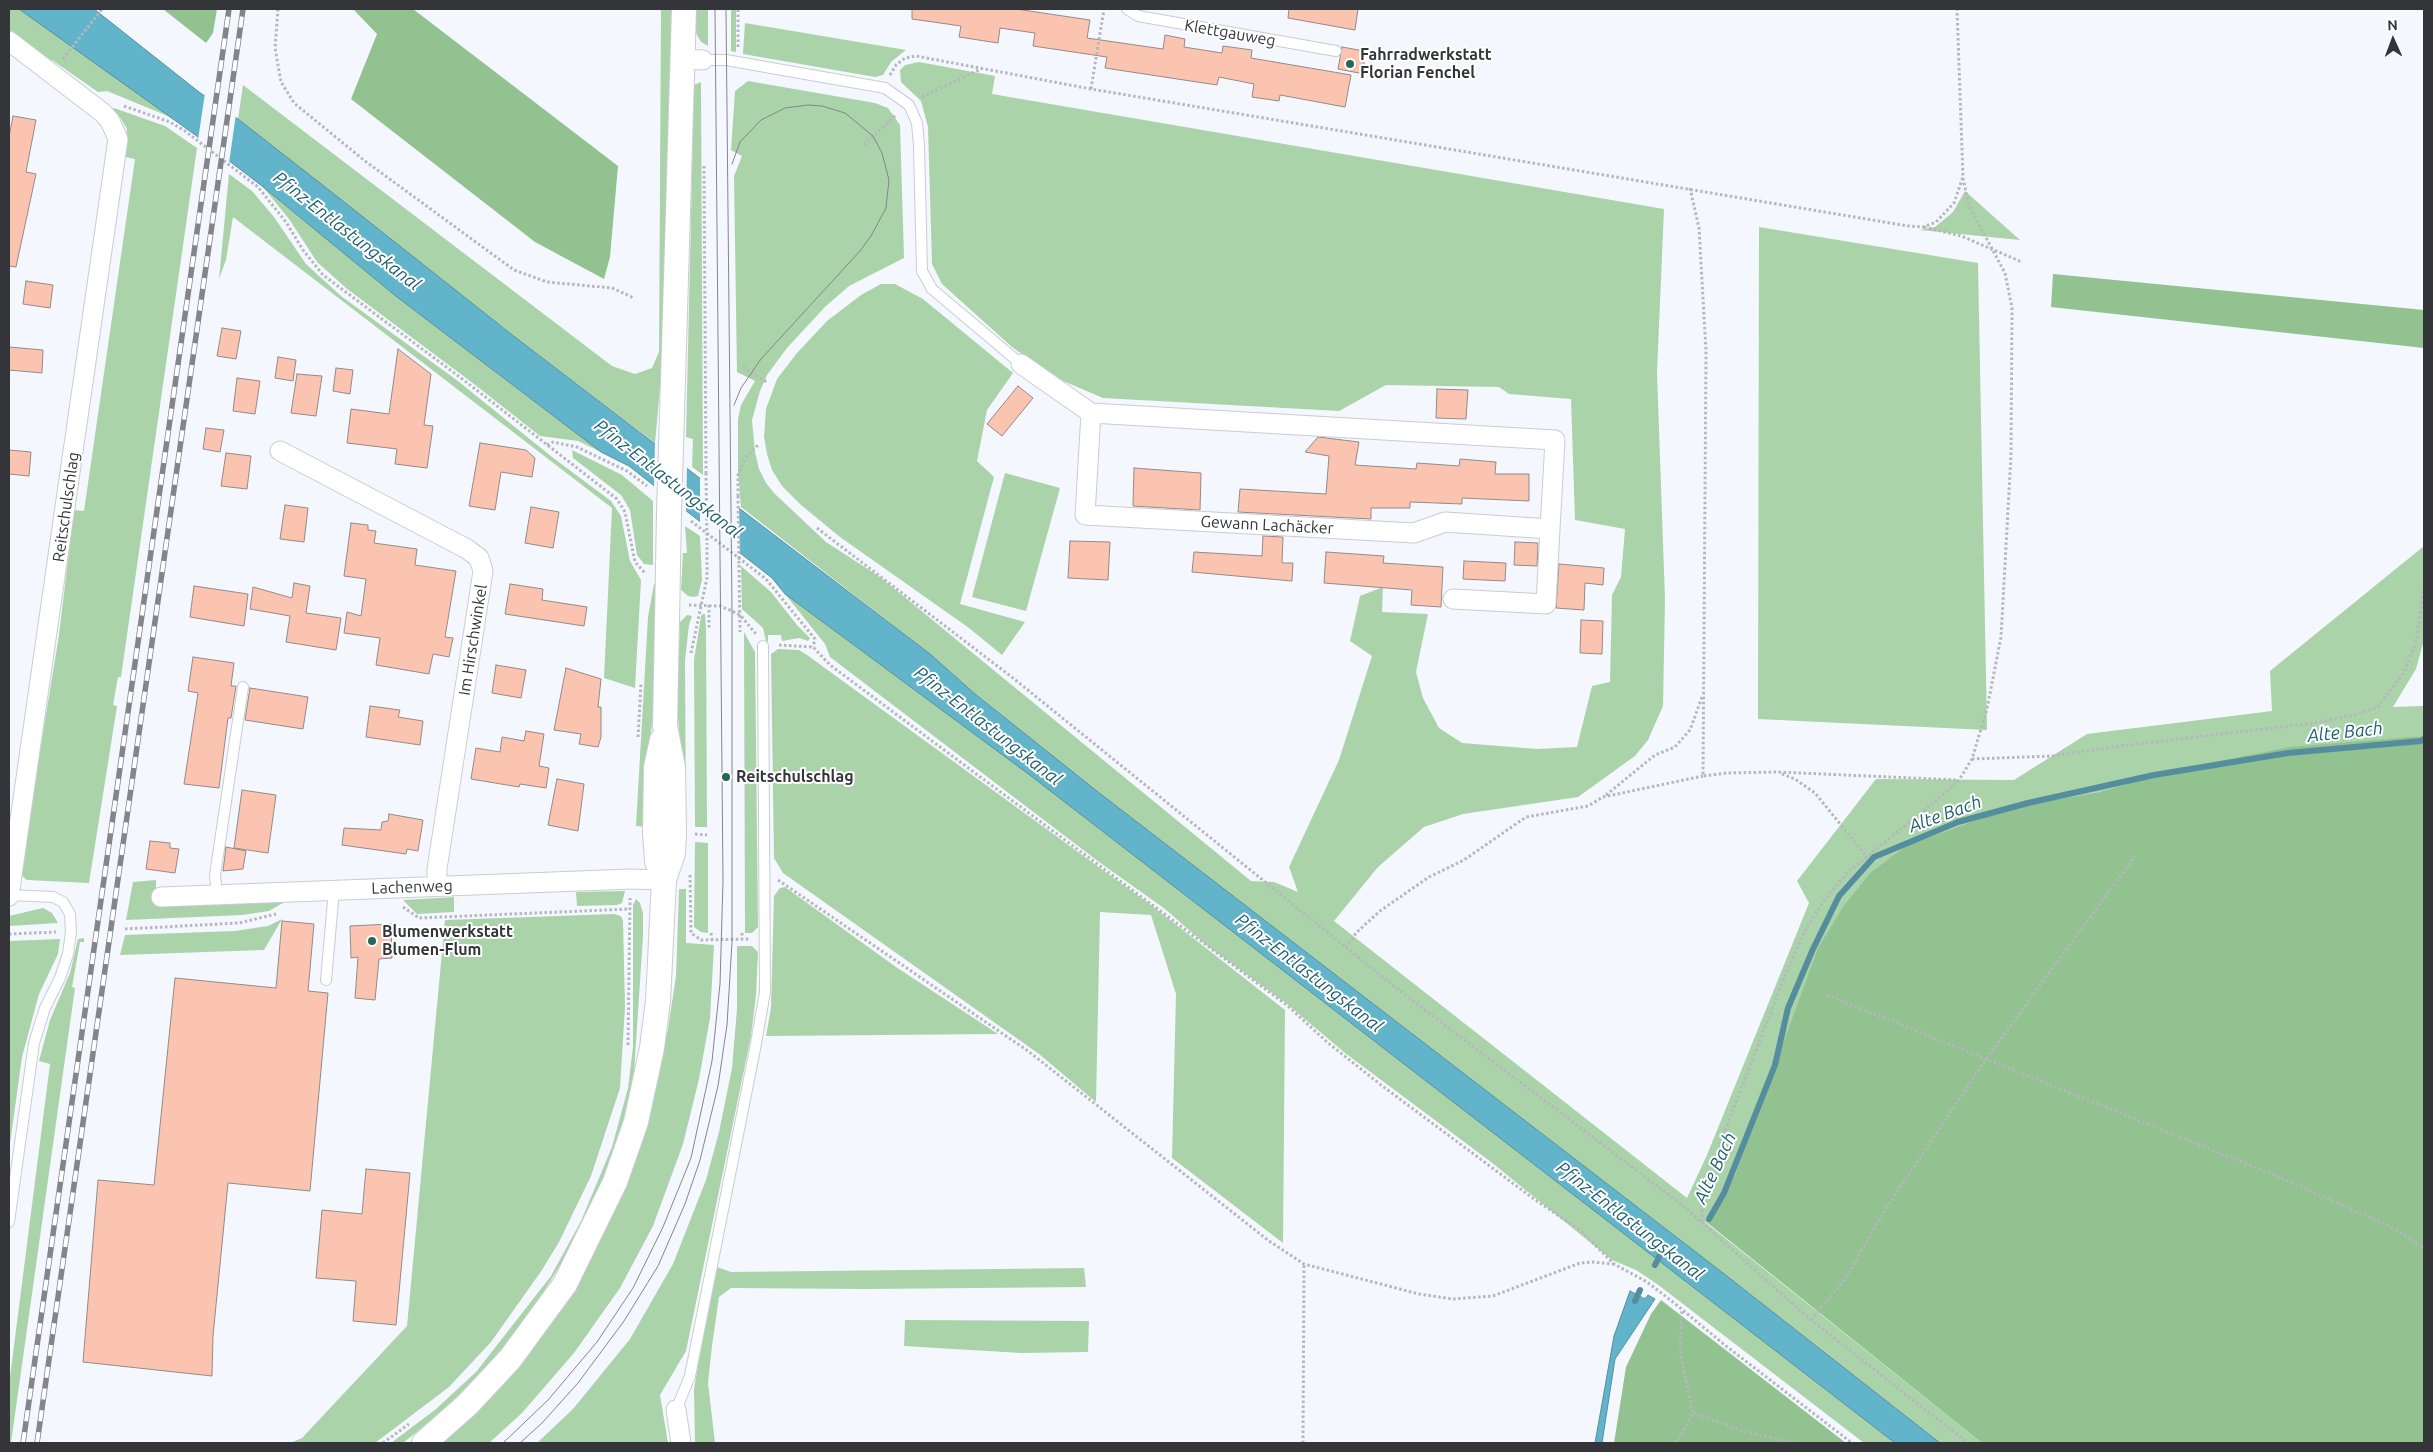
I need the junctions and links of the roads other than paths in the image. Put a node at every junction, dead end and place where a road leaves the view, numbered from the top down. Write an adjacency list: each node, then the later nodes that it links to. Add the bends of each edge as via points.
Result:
1 (684, 9): 5 (street)
2 (1127, 9): 4 (lane, Klettgauweg, via 1138,16)
3 (9, 41): 17 (street, Reitschulschlag, via 103,113 118,139)
4 (1336, 51)
5 (693, 60): 6 (lane, via 738,62 885,88 909,105 917,123 919,145 922,271 932,289); 13 (street, bridge, via 671,447 679,516 665,726 656,767 655,833 657,861)
6 (1021, 364): 7 (street)
7 (1091, 413): 9 (street, via 1555,440); 9 (street, Gewann Lachäcker, via 1085,516 1414,532 1445,522)
8 (280, 451): 14 (street, Im Hirschwinkel, via 467,549 479,558 484,571 437,869)
9 (1550, 528): 10 (street, via 1546,604)
10 (1453, 599)
11 (763, 646): 21 (lane, via 764,992 690,1376)
12 (243, 687): 16 (lane, via 215,875)
13 (664, 880): 14 (street, Lachenweg, via 631,878); 22 (street, via 658,1001 652,1048 636,1122 615,1182 569,1276 534,1328 485,1386)
14 (438, 886): 15 (street, Lachenweg)
15 (334, 890): 16 (street, Lachenweg); 19 (lane)
16 (217, 895): 18 (street, Lachenweg)
17 (9, 896): 20 (lane, via 53,897 63,902 70,914 71,932 68,954 34,1043)
18 (161, 897)
19 (326, 980)
20 (9, 1222)
21 (676, 1410): 23 (street)
22 (424, 1443)
23 (681, 1443)

